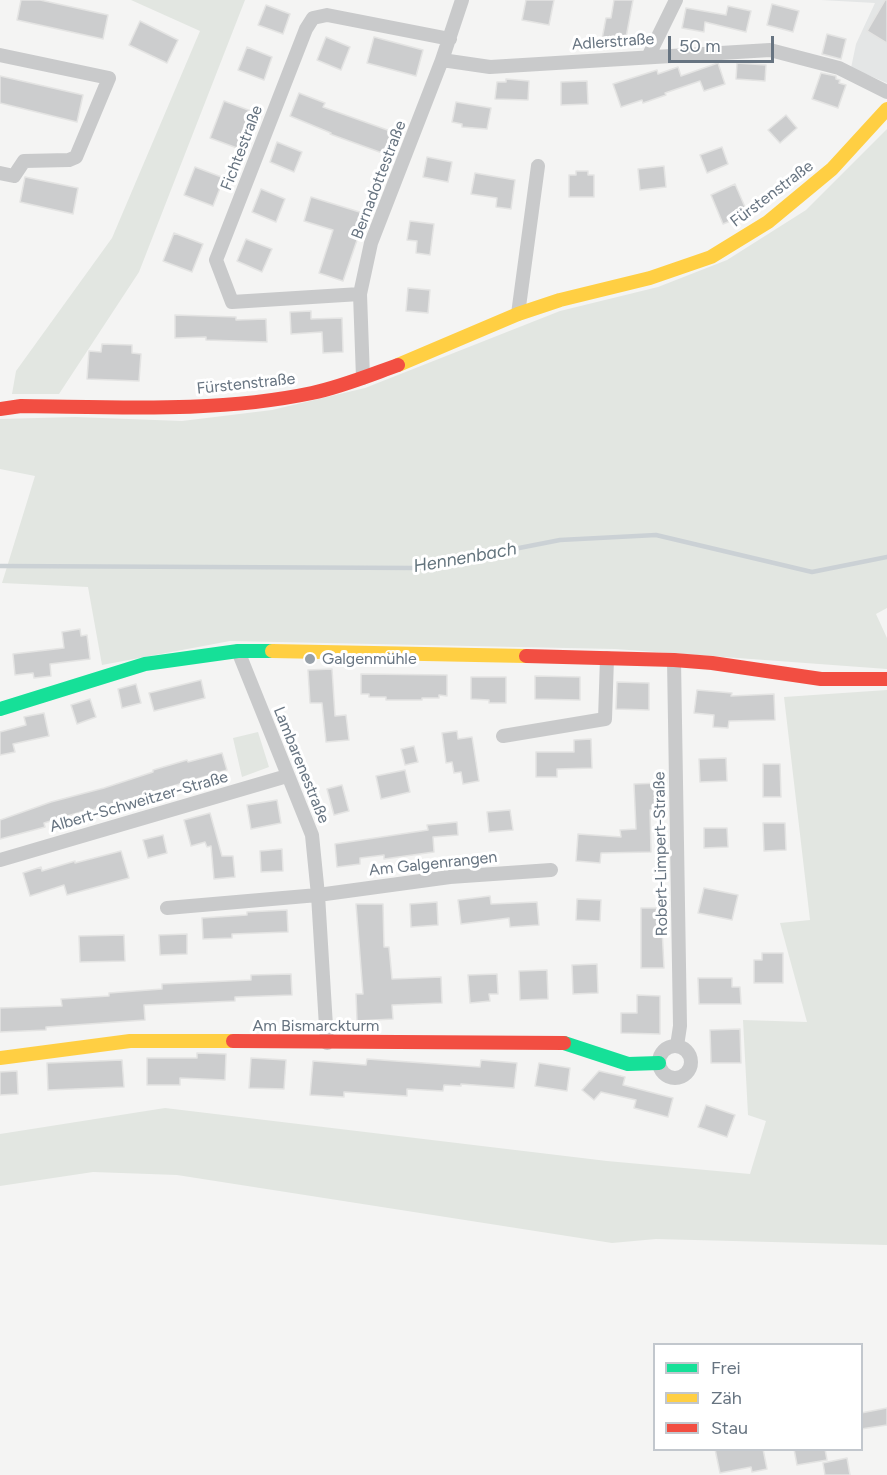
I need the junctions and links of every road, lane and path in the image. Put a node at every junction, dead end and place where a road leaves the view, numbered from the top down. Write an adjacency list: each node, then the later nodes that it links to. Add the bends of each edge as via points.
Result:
1 (462, 0): 3 (street, Bernadottestraße)
2 (676, 0): 5 (street)
3 (450, 39): 6 (street, Bernadottestraße); 11 (street, Fichtestraße, via 327,15 313,18 216,260 232,302)
4 (0, 55): 10 (street, via 109,78 76,157 24,161 14,176)
5 (648, 57): 6 (street, Adlerstraße, via 490,66); 7 (street, Adlerstraße, via 770,50 839,68)
6 (442, 60): 11 (street, Bernadottestraße, via 371,243)
7 (887, 92)
8 (887, 109): 12 (street, Fürstenstraße, via 832,169 768,222 711,257)
9 (538, 166): 12 (street)
10 (0, 172)
11 (360, 294): 13 (street, Bernadottestraße)
12 (518, 314): 13 (street, Fürstenstraße)
13 (363, 378): 14 (street, Fürstenstraße, via 313,393 264,401 177,407)
14 (0, 409)
15 (238, 651): 16 (street); 19 (street, via 145,664); 21 (street, Lambarenestraße)
16 (607, 658): 17 (street); 20 (street, via 605,719)
17 (674, 660): 18 (street, via 821,679); 27 (street, Robert-Limpert-Straße, via 680,1026)
18 (887, 679)
19 (0, 709)
20 (503, 736)
21 (287, 776): 22 (street, Albert-Schweitzer-Straße); 24 (street, Lambarenestraße, via 312,835)
22 (0, 860)
23 (551, 870): 24 (street, Am Galgenrangen, via 450,877)
24 (318, 895): 25 (street); 26 (street, Lambarenestraße)
25 (167, 908)
26 (327, 1043): 28 (street, Am Bismarckturm, via 130,1041); 29 (street, Am Bismarckturm, via 565,1043 628,1064)
27 (676, 1046): 29 (street, via 666,1048); 29 (street, via 690,1055 691,1065 685,1075 669,1076)
28 (0, 1058)
29 (659, 1063)

